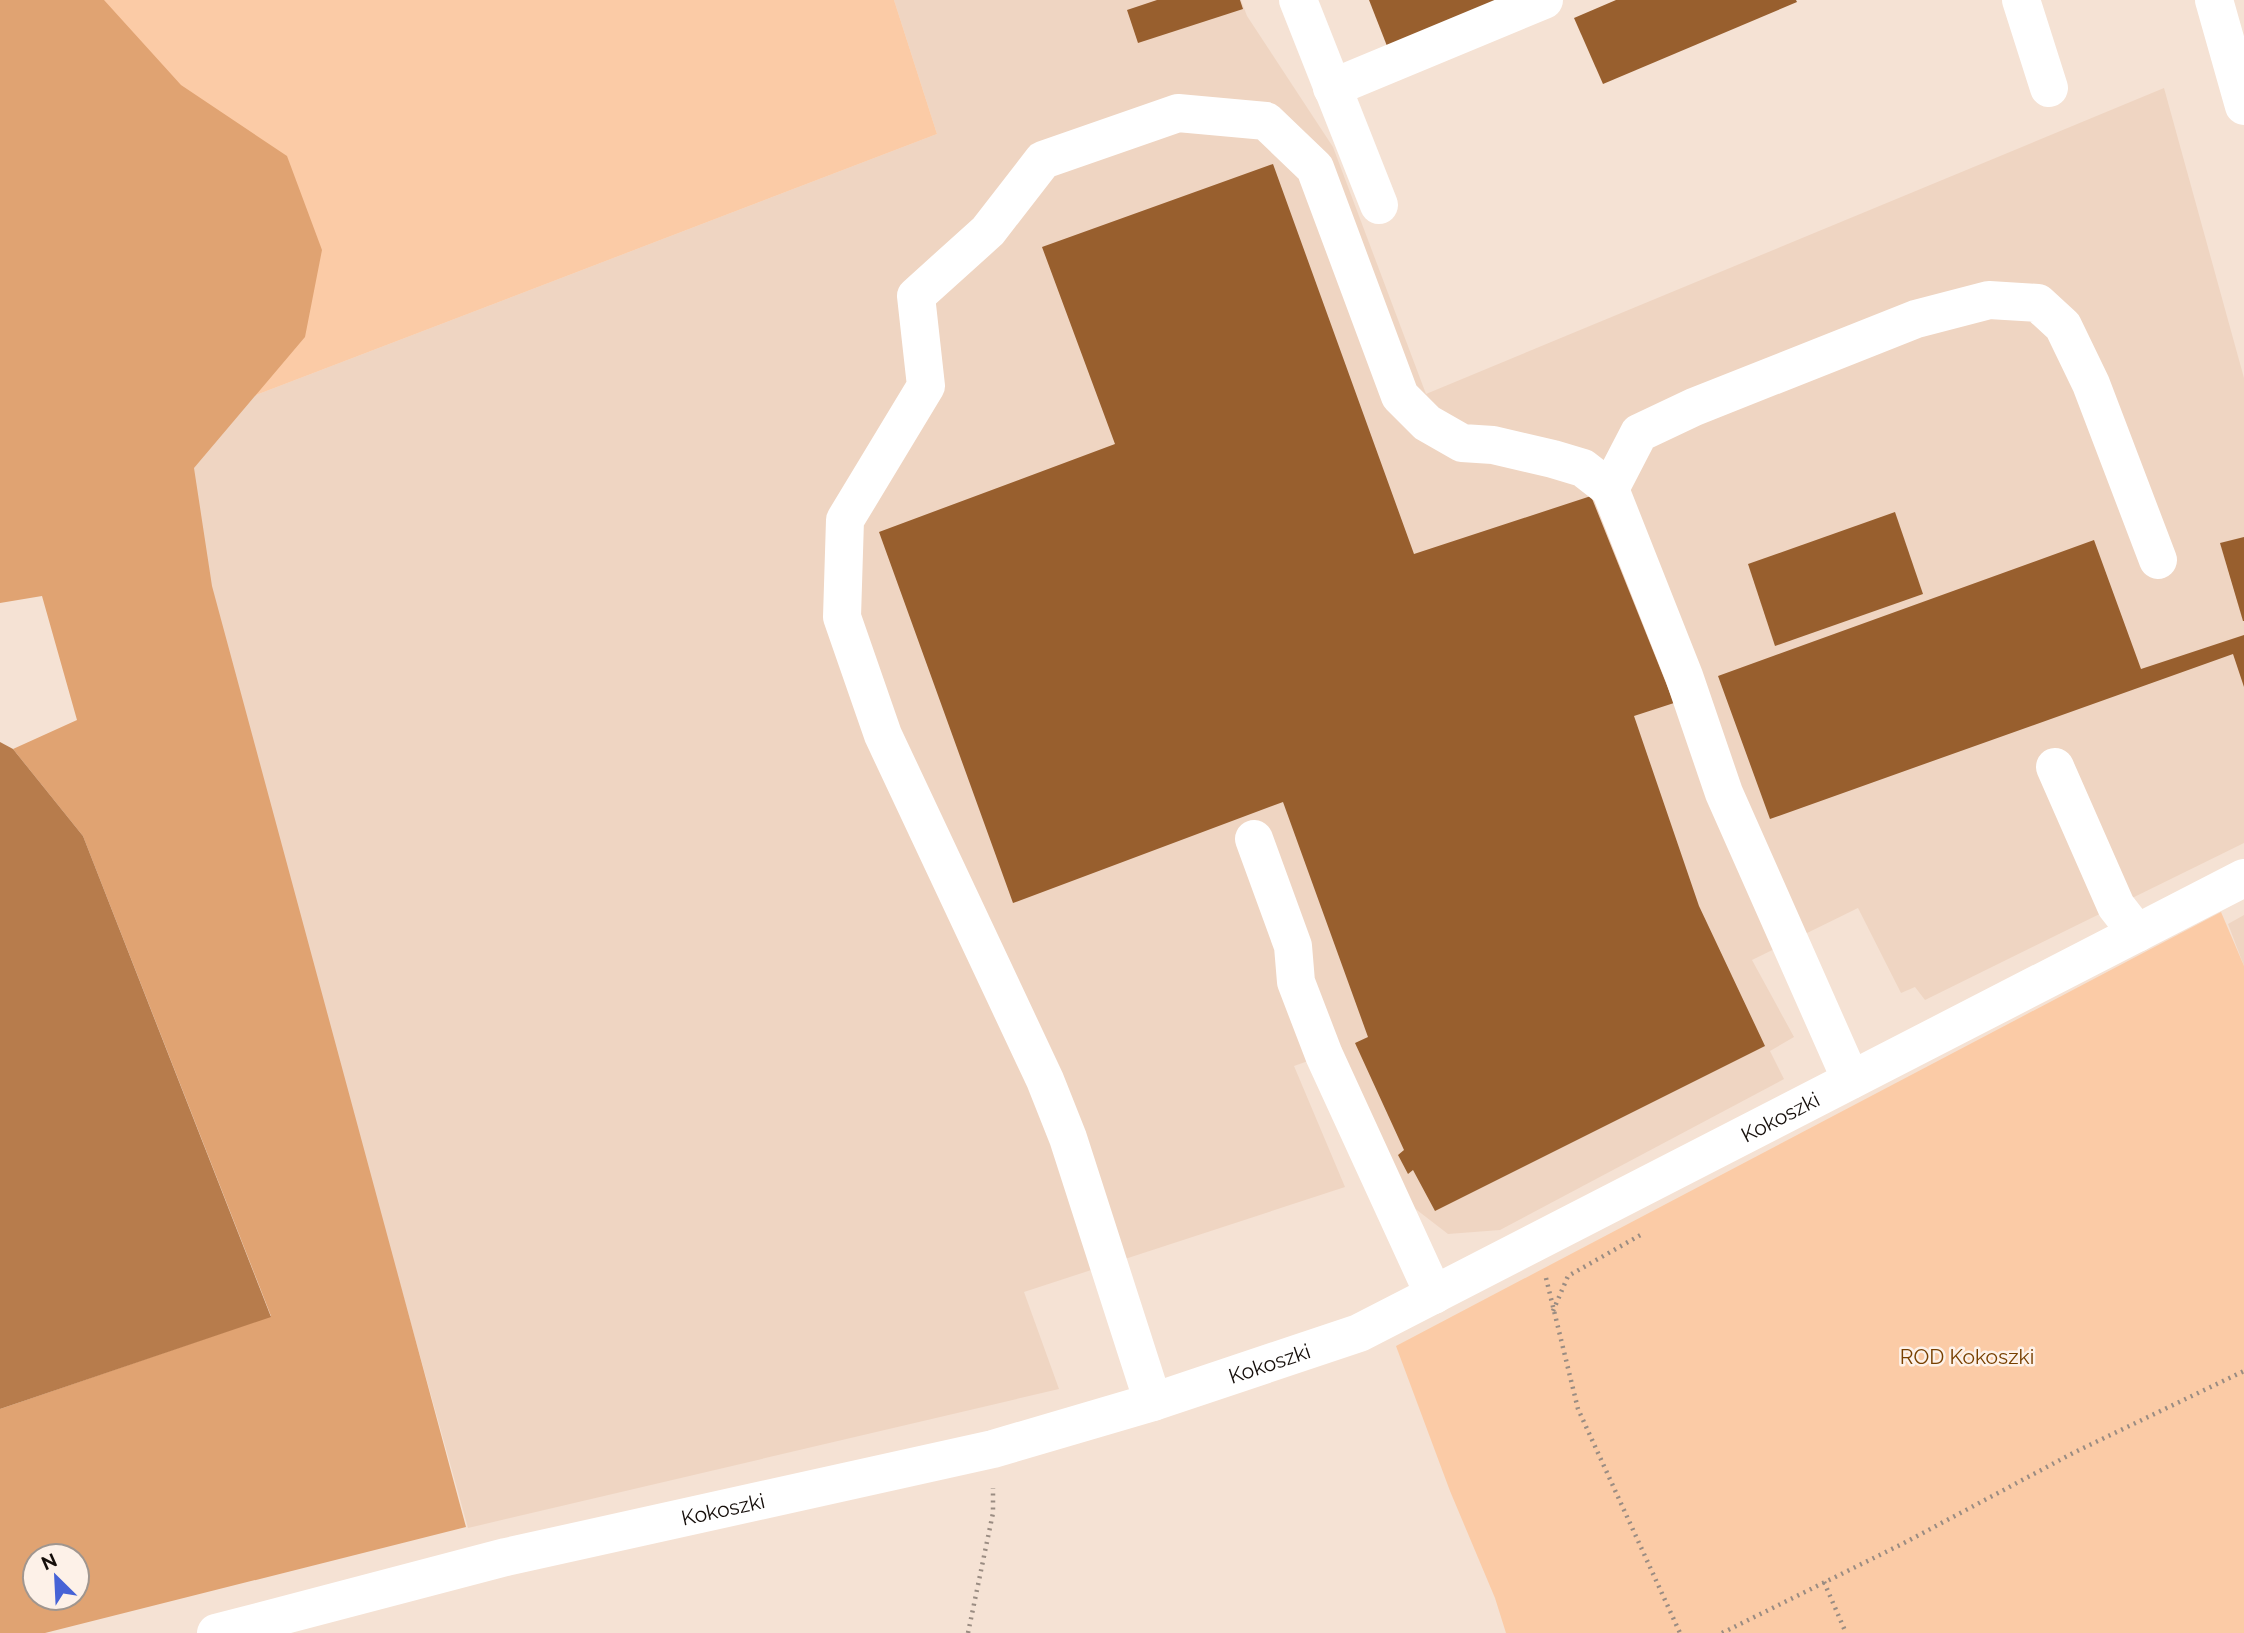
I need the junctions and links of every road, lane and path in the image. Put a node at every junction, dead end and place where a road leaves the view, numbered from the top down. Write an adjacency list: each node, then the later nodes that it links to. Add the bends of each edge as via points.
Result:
1 (1298, 0): 5 (street)
2 (1544, 0): 5 (street)
3 (2021, 0): 6 (street)
4 (2214, 0): 7 (street)
5 (1332, 88): 8 (street)
6 (2049, 88)
7 (2244, 106)
8 (1378, 205)
9 (1610, 489): 10 (street, via 1639,433 1694,407 1916,319 1989,300 2038,303 2063,326 2091,384); 15 (street, via 1684,676 1724,793); 19 (street, via 1583,468 1493,445 1462,443 1427,423 1401,396 1315,168 1266,121 1178,113 1044,160 988,231 916,296 926,386 845,520 842,617 883,735 1068,1138)
10 (2158, 560)
11 (2055, 767): 14 (street, via 2116,906)
12 (1254, 839): 17 (street, via 1293,946 1296,982 1324,1055)
13 (2244, 878): 14 (street, Kokoszki)
14 (2137, 933): 15 (street, Kokoszki)
15 (1851, 1080): 17 (street, Kokoszki)
16 (1545, 1269): 24 (path, via 1578,1409)
17 (1434, 1295): 19 (street, Kokoszki, via 1359,1333)
18 (2244, 1371): 21 (path)
19 (1153, 1402): 20 (street, Kokoszki)
20 (993, 1449): 22 (street, Kokoszki, via 506,1557); 23 (path, via 993,1513)
21 (1824, 1582): 25 (path); 26 (path)
22 (216, 1633)
23 (968, 1633)
24 (1680, 1633)
25 (1722, 1633)
26 (1846, 1633)

